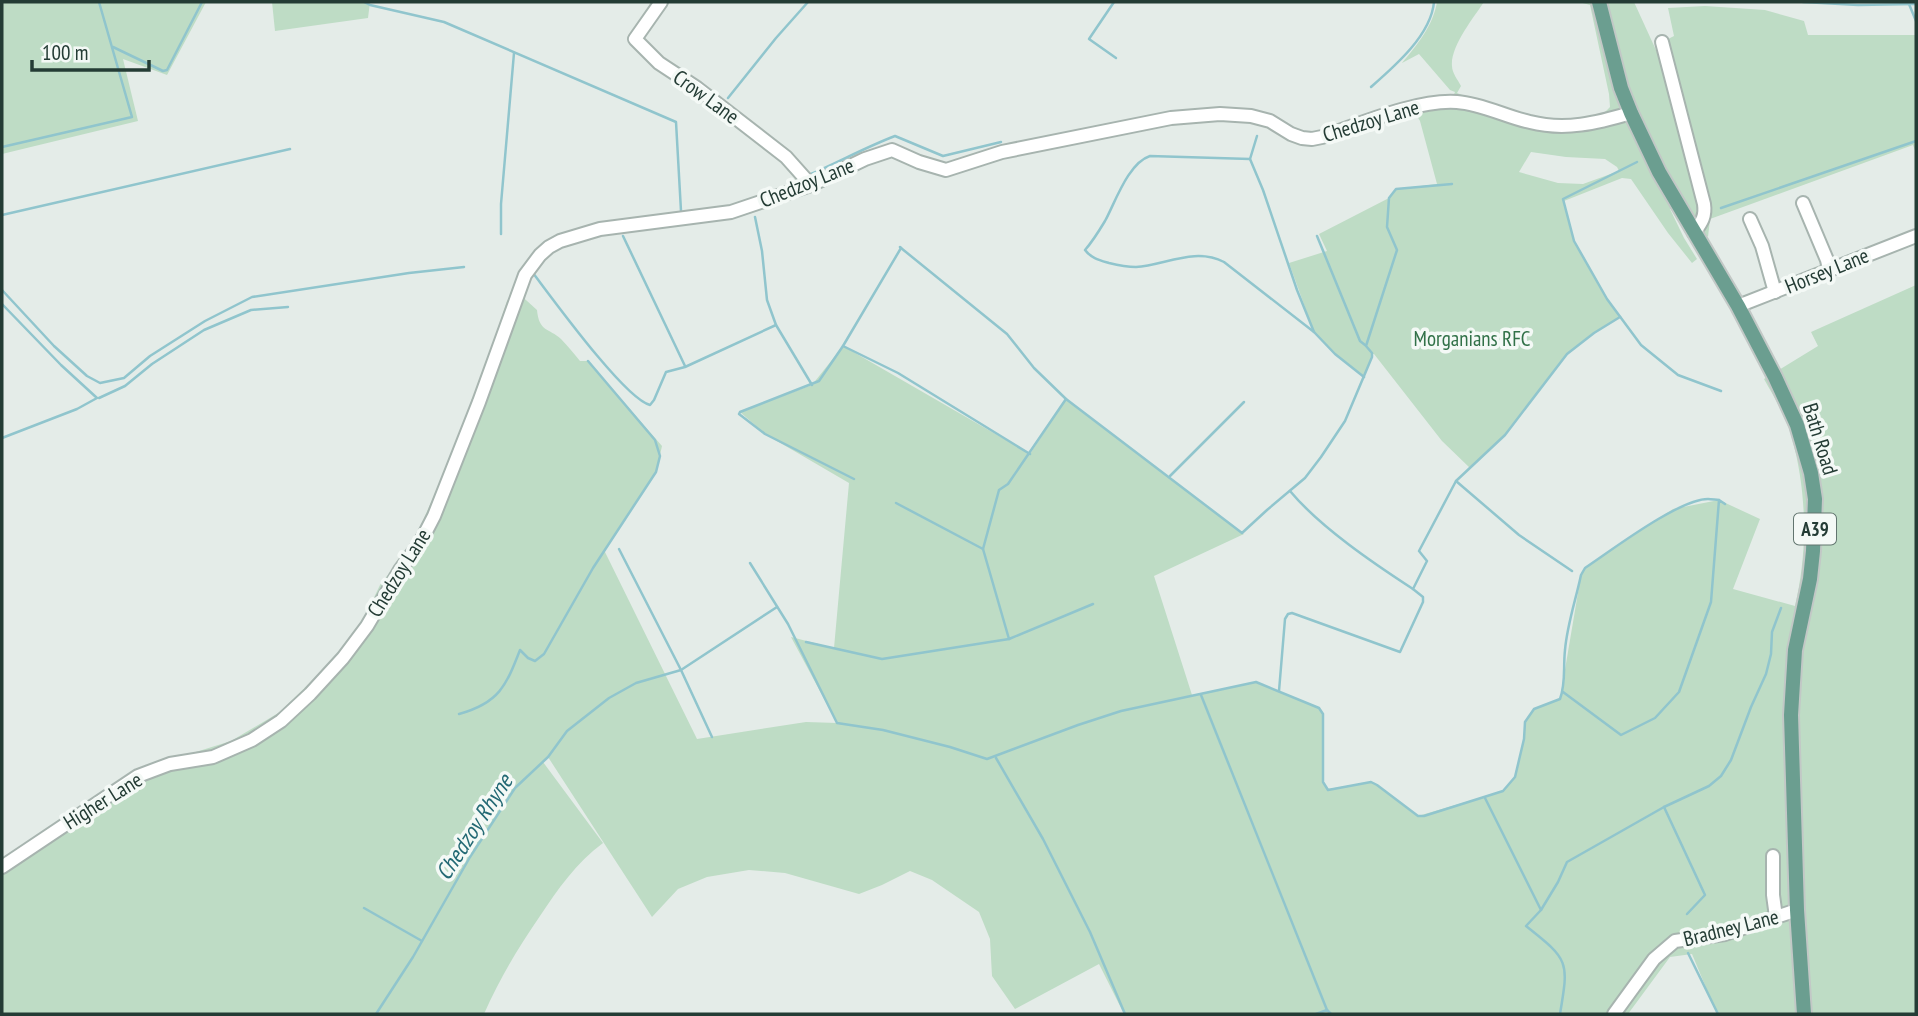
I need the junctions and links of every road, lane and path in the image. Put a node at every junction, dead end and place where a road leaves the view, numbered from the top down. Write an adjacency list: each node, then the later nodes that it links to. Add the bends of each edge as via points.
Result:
1 (661, 2): 5 (street, Crow Lane, via 635,39 659,63 786,157)
2 (1599, 2): 4 (main road, Bath Road / A39)
3 (1662, 42): 8 (street, via 1704,204 1703,220)
4 (1631, 113): 5 (street, Chedzoy Lane, via 1587,125 1553,126 1468,104 1426,103 1311,139 1251,116 1171,118 1002,152 946,170 892,150); 8 (main road, Bath Road / A39)
5 (811, 185): 13 (street, Chedzoy Lane, via 731,212 600,229 560,241 540,255 524,275 479,402 420,543 343,658 281,721)
6 (1802, 203): 10 (street)
7 (1750, 219): 11 (street)
8 (1694, 233): 12 (main road, Bath Road / A39)
9 (1916, 236): 10 (street, Horsey Lane)
10 (1829, 270): 11 (street, Horsey Lane)
11 (1775, 292): 12 (street, Horsey Lane)
12 (1738, 306): 16 (main road, Bath Road / A39, via 1797,425 1815,499 1810,579 1792,688)
13 (252, 740): 15 (street, Higher Lane, via 212,757 170,764 138,776)
14 (1773, 856): 17 (street)
15 (2, 867)
16 (1797, 910): 17 (street, Bradney Lane); 19 (main road, Bath Road / A39)
17 (1776, 917): 18 (street, Bradney Lane, via 1725,934 1675,941 1654,959)
18 (1614, 1014)
19 (1804, 1014)

